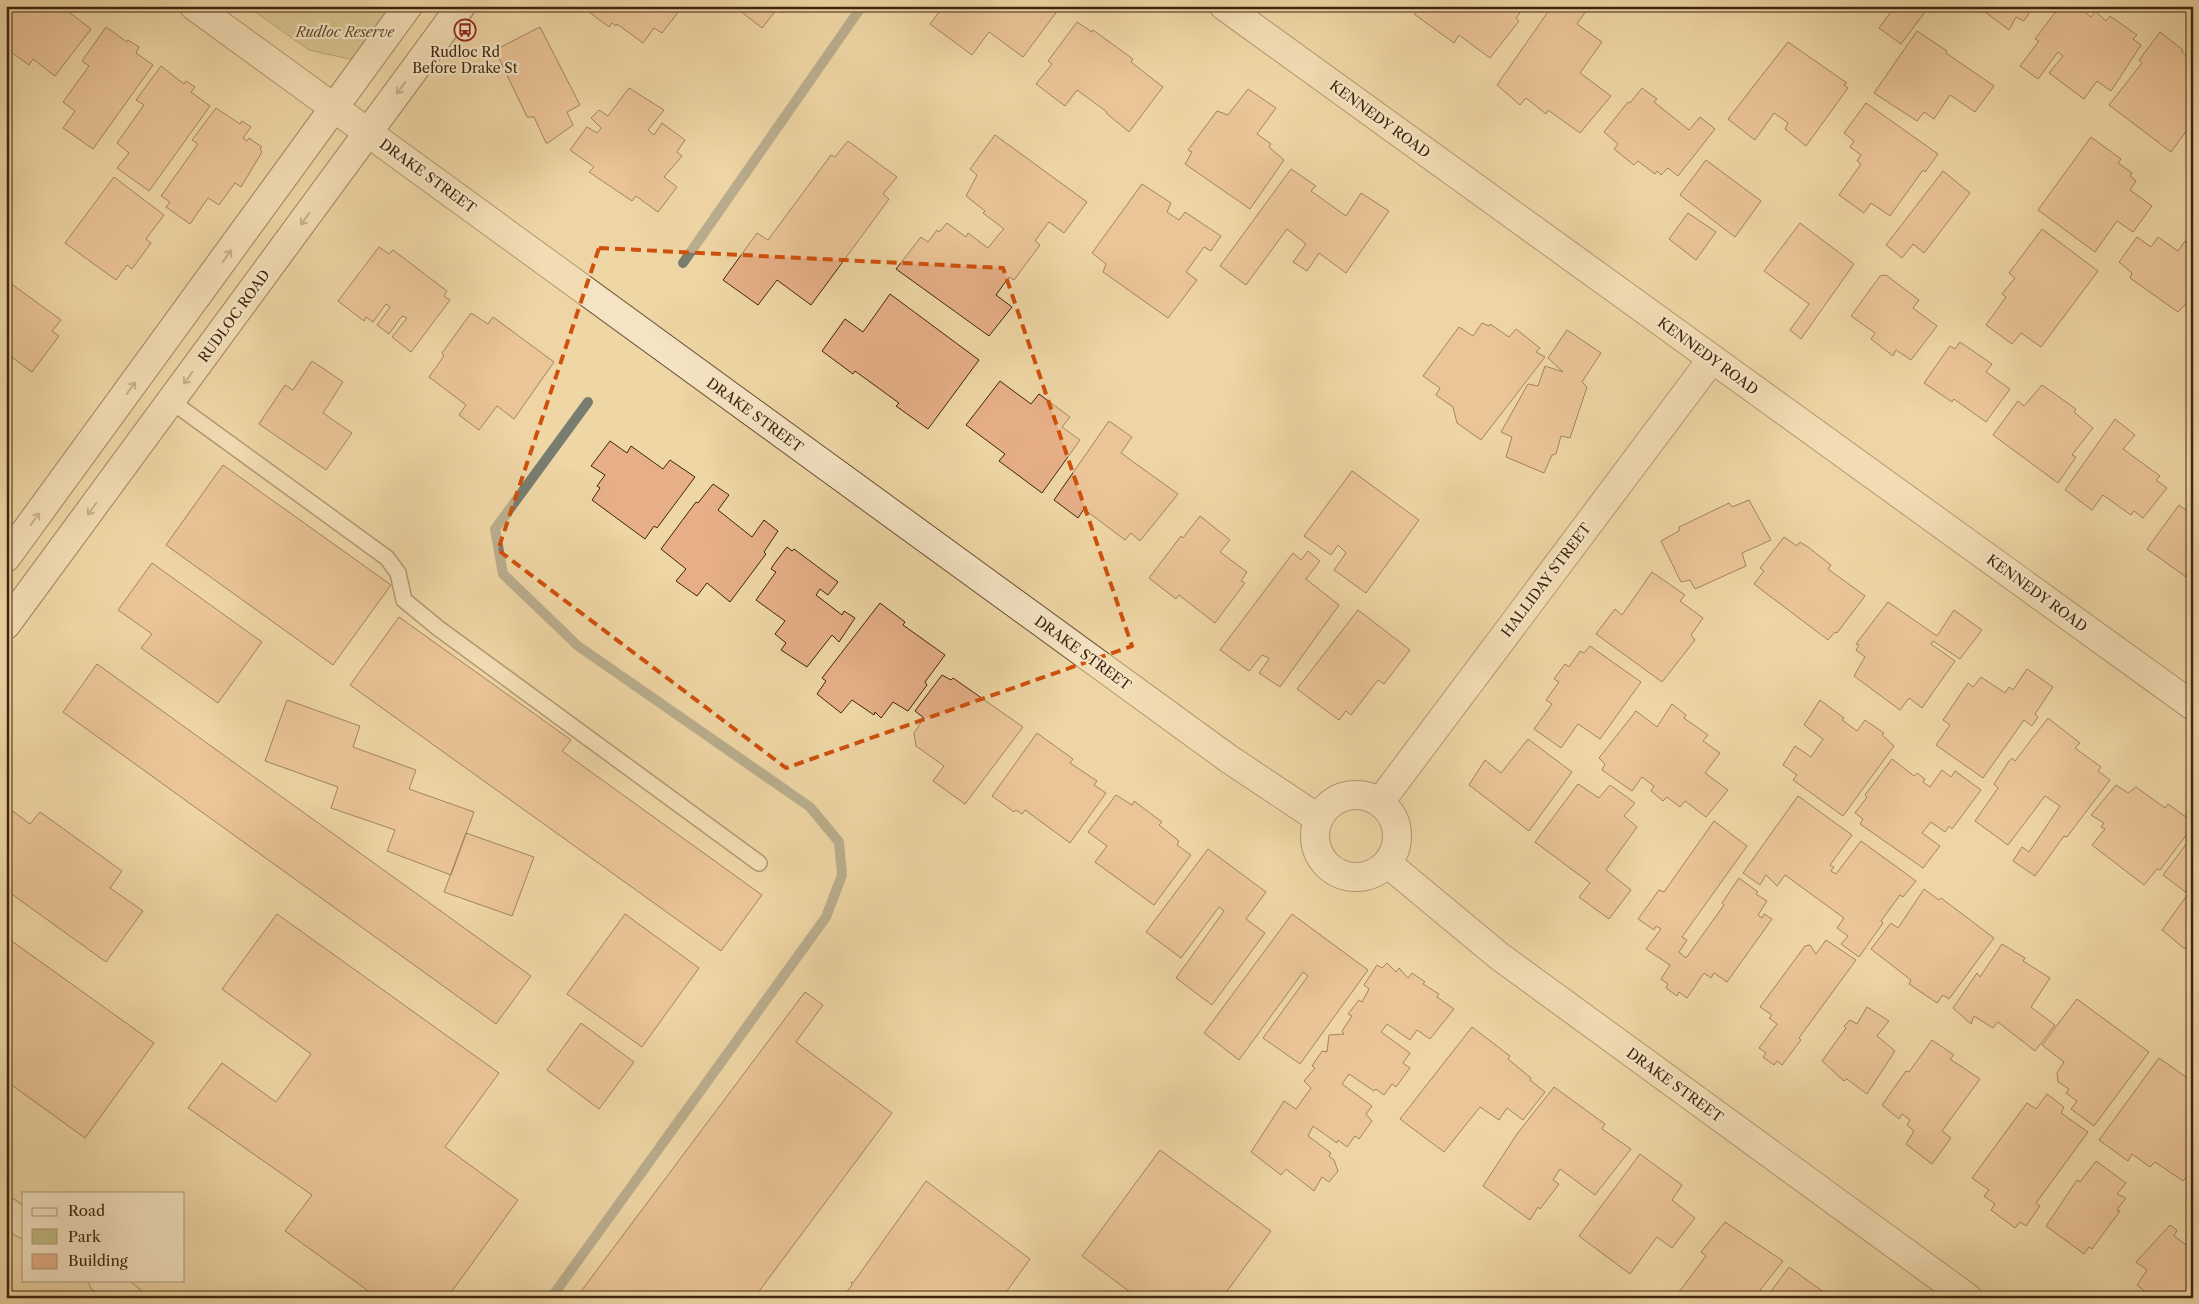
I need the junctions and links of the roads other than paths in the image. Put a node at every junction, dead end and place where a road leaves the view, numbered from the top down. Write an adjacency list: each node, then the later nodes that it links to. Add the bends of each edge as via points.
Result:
1 (194, 6): 5 (street, DRAKE STREET)
2 (408, 6): 5 (street)
3 (461, 6): 6 (street, RUDLOC ROAD, one-way to 6)
4 (1224, 6): 7 (street, KENNEDY ROAD)
5 (333, 108): 6 (street, DRAKE STREET); 9 (street, one-way to 5)
6 (368, 133): 8 (street, RUDLOC ROAD, one-way to 8); 13 (street, DRAKE STREET, via 1221,753)
7 (1712, 359): 11 (street, KENNEDY ROAD); 12 (street, HALLIDAY STREET)
8 (171, 401): 10 (street, RUDLOC ROAD, one-way to 10); 14 (lane, via 387,558 398,572 404,600 438,628)
9 (6, 558)
10 (6, 625)
11 (2193, 706)
12 (1380, 802): 13 (street, via 1369,796 1345,796 1334,801); 15 (street, via 1390,812 1398,838)
13 (1319, 819): 15 (street, via 1315,835 1317,850 1334,872 1362,877)
14 (759, 863)
15 (1387, 863): 20 (street, DRAKE STREET, via 1499,956)
16 (6, 1211): 17 (street)
17 (22, 1223)
18 (106, 1282): 19 (street)
19 (128, 1298)
20 (1968, 1298)

